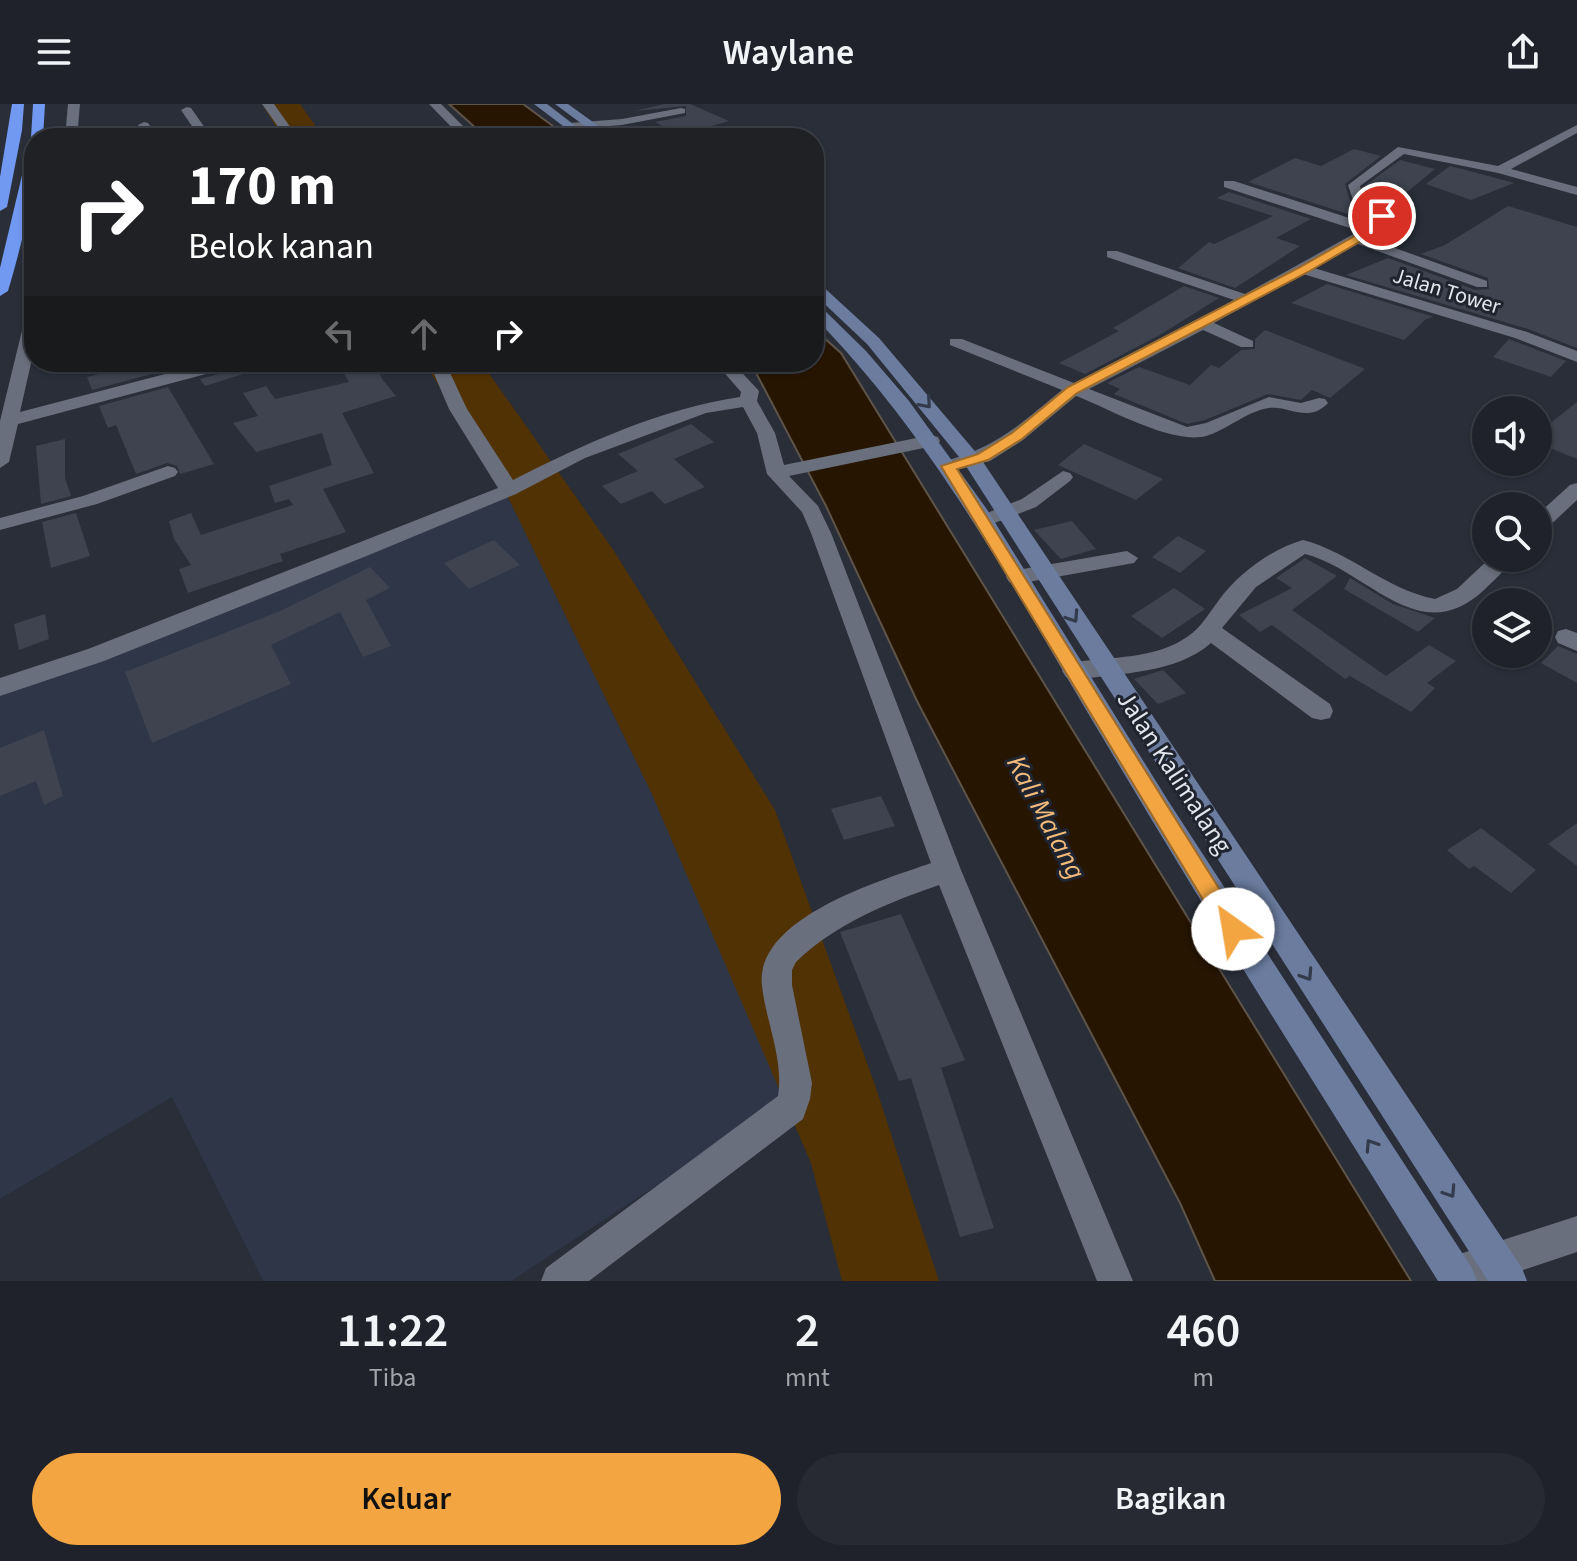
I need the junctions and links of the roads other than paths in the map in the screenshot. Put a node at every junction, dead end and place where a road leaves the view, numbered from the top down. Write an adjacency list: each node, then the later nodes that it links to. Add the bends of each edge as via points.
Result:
1 (6, 104): 23 (highway)
2 (18, 104): 28 (highway)
3 (39, 104): 14 (highway)
4 (74, 104): 15 (street)
5 (268, 104): 18 (street)
6 (435, 104): 19 (street)
7 (540, 104): 13 (main road)
8 (561, 104): 11 (main road)
9 (187, 110): 17 (street)
10 (681, 111): 11 (street)
11 (588, 123): 13 (street); 21 (main road)
12 (144, 125): 16 (street)
13 (570, 126): 20 (main road)
14 (39, 128)
15 (72, 128)
16 (146, 128)
17 (199, 128)
18 (285, 128)
19 (459, 128)
20 (573, 128)
21 (595, 128)
22 (1574, 132): 24 (street)
23 (0, 151)
24 (1500, 170): 26 (street); 29 (street, via 1402,150 1354,185 1357,202 1382,216)
25 (1229, 184): 29 (street)
26 (1577, 191)
27 (24, 197): 33 (highway)
28 (0, 207)
29 (1363, 234): 31 (street); 32 (street)
30 (1112, 254): 35 (street)
31 (1304, 270): 35 (street); 40 (street, Jalan Tower)
32 (1482, 284)
33 (0, 291)
34 (824, 295): 51 (main road, Jalan Kalimalang, one-way to 51, via 873,341)
35 (1248, 300): 37 (street)
36 (824, 318): 49 (main road, Jalan Kalimalang, via 875,369)
37 (1203, 324): 39 (street); 45 (street)
38 (956, 342): 45 (street)
39 (1247, 344)
40 (1577, 357)
41 (24, 365): 48 (street)
42 (193, 372): 48 (street)
43 (441, 372): 56 (street, via 458,409)
44 (734, 372): 46 (street, via 750,391)
45 (1073, 390): 47 (street, via 1195,435 1264,403 1300,409); 51 (street, via 1017,436 983,457)
46 (748, 401): 52 (street); 56 (street, via 702,408 578,454)
47 (1319, 403)
48 (9, 421): 50 (street)
49 (919, 443): 51 (main road, Jalan Kalimalang); 52 (street)
50 (0, 462)
51 (960, 463): 58 (main road, Jalan Kalimalang)
52 (786, 470): 69 (street, via 821,533)
53 (168, 472): 59 (street)
54 (1063, 477): 58 (street, via 1029,503)
55 (1577, 489): 57 (street)
56 (509, 490): 67 (street, via 96,655)
57 (1552, 512)
58 (995, 516): 61 (main road, Jalan Kalimalang); 63 (main road, Jalan Kalimalang)
59 (0, 524)
60 (1127, 558): 61 (street)
61 (1043, 570): 63 (street); 65 (main road, Jalan Kalimalang, one-way to 65)
62 (1488, 572): 64 (street, via 1459,598 1436,608 1327,553 1303,547 1253,577)
63 (1017, 577): 66 (main road, Jalan Kalimalang)
64 (1209, 630): 65 (street, via 1173,654); 68 (street)
65 (1106, 666): 66 (street); 70 (main road, Jalan Kalimalang)
66 (1074, 671): 71 (main road, Jalan Kalimalang)
67 (0, 687)
68 (1321, 711)
69 (947, 870): 75 (street, via 837,915 790,945 777,970 796,1088 791,1107); 76 (street)
70 (1269, 917): 71 (main road); 73 (main road, Jalan Kalimalang, one-way to 73)
71 (1233, 929): 74 (main road, Jalan Kalimalang, one-way to 71)
72 (1577, 1234): 73 (street)
73 (1502, 1270): 74 (street)
74 (1456, 1277)
75 (559, 1281)
76 (1115, 1281)

